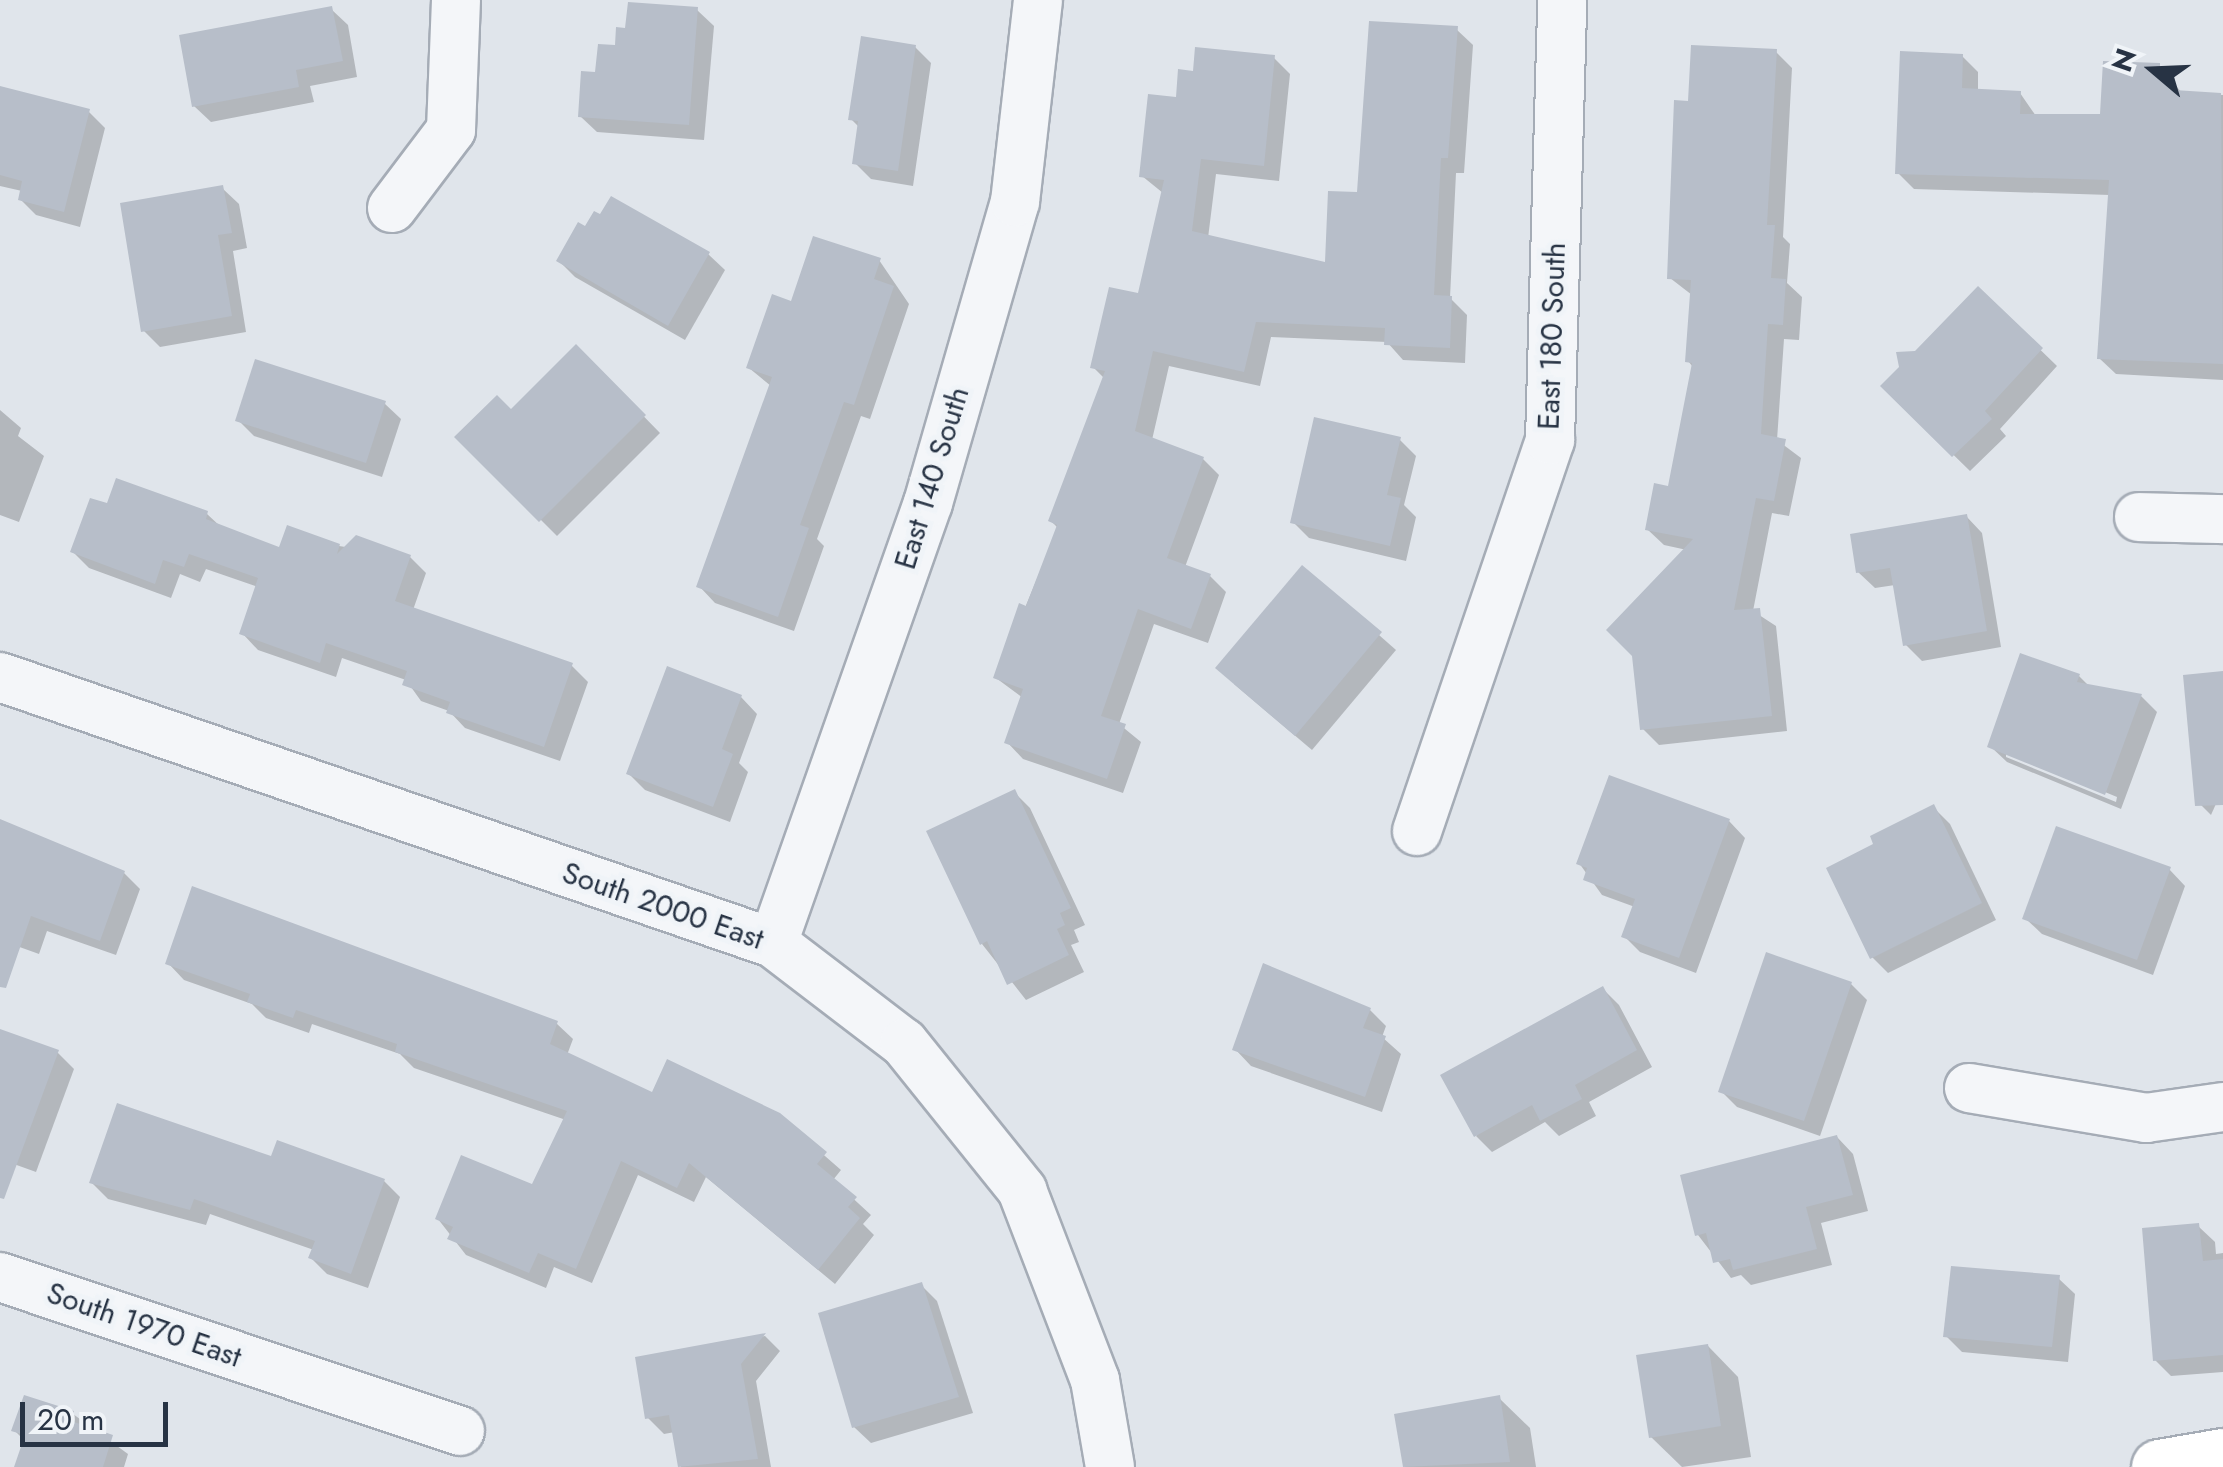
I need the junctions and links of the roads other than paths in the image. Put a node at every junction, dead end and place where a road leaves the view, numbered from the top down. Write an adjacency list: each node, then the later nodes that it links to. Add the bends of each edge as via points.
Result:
1 (456, 0): 4 (street, via 450,130)
2 (1038, 0): 9 (street, East 140 South, via 1015,202 928,503)
3 (1562, 0): 8 (street, East 180 South, via 1550,440)
4 (392, 208)
5 (2139, 516): 6 (street)
6 (2223, 519)
7 (0, 677): 9 (street, South 2000 East)
8 (1417, 830)
9 (773, 943): 15 (street, South 2000 East, via 904,1043 1022,1190 1095,1380)
10 (1969, 1088): 11 (street, via 2146,1118)
11 (2223, 1107)
12 (0, 1277): 13 (street, South 1970 East)
13 (460, 1431)
14 (2223, 1456): 16 (main road)
15 (1110, 1467)
16 (2160, 1467)

